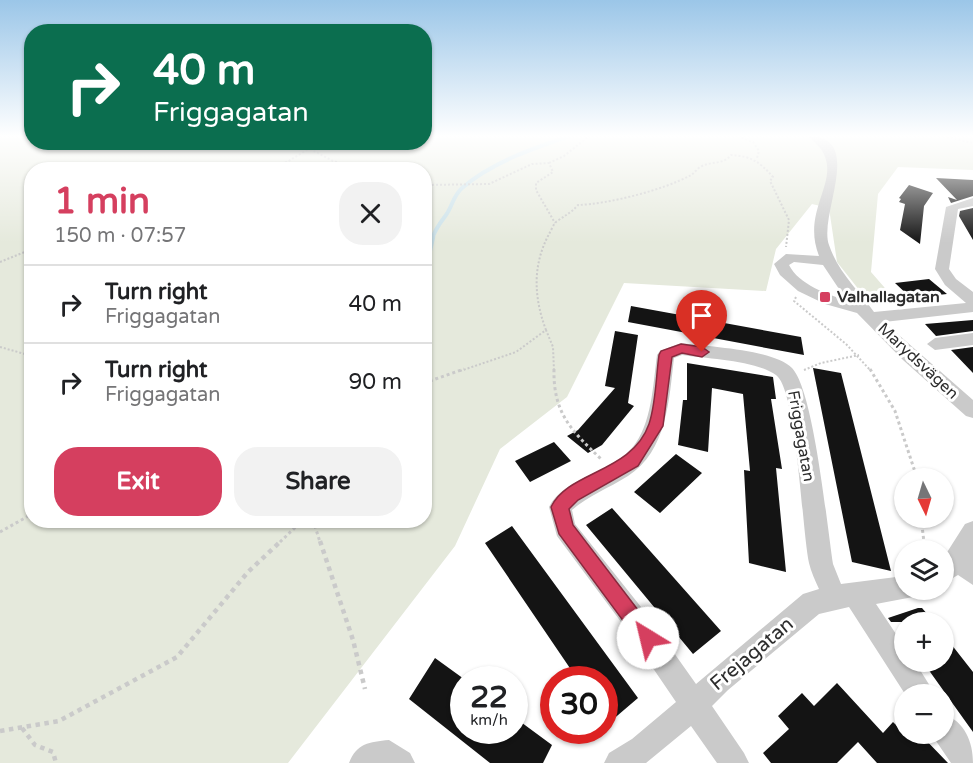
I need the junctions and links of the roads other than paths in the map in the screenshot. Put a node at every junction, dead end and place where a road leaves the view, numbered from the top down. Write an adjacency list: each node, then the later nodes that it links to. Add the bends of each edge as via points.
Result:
1 (834, 172): 3 (street, Marydsvägen, via 819,216 819,237)
2 (973, 202): 4 (street, via 952,207 942,270)
3 (826, 261): 6 (street, Marydsvägen); 6 (street, Marydsvägen, via 791,257 781,264 787,277)
4 (973, 300)
5 (973, 307): 6 (street)
6 (867, 314): 9 (street, Marydsvägen)
7 (973, 339): 8 (street)
8 (935, 344)
9 (973, 411)
10 (973, 531): 11 (street)
11 (958, 568)
12 (894, 589): 13 (street, Frejagatan)
13 (845, 596): 14 (street); 15 (street, Frejagatan, via 812,603 718,680); 15 (street, Friggagatan, via 821,564 804,435 793,386 785,372 767,362 681,349 666,355 656,426 632,462 572,495 560,507 565,529)
14 (913, 684)
15 (694, 705): 19 (street, Frejagatan); 20 (street)
16 (954, 742): 21 (street)
17 (364, 763): 18 (street, via 369,757 389,755)
18 (400, 763)
19 (619, 763)
20 (734, 763)
21 (969, 763)

